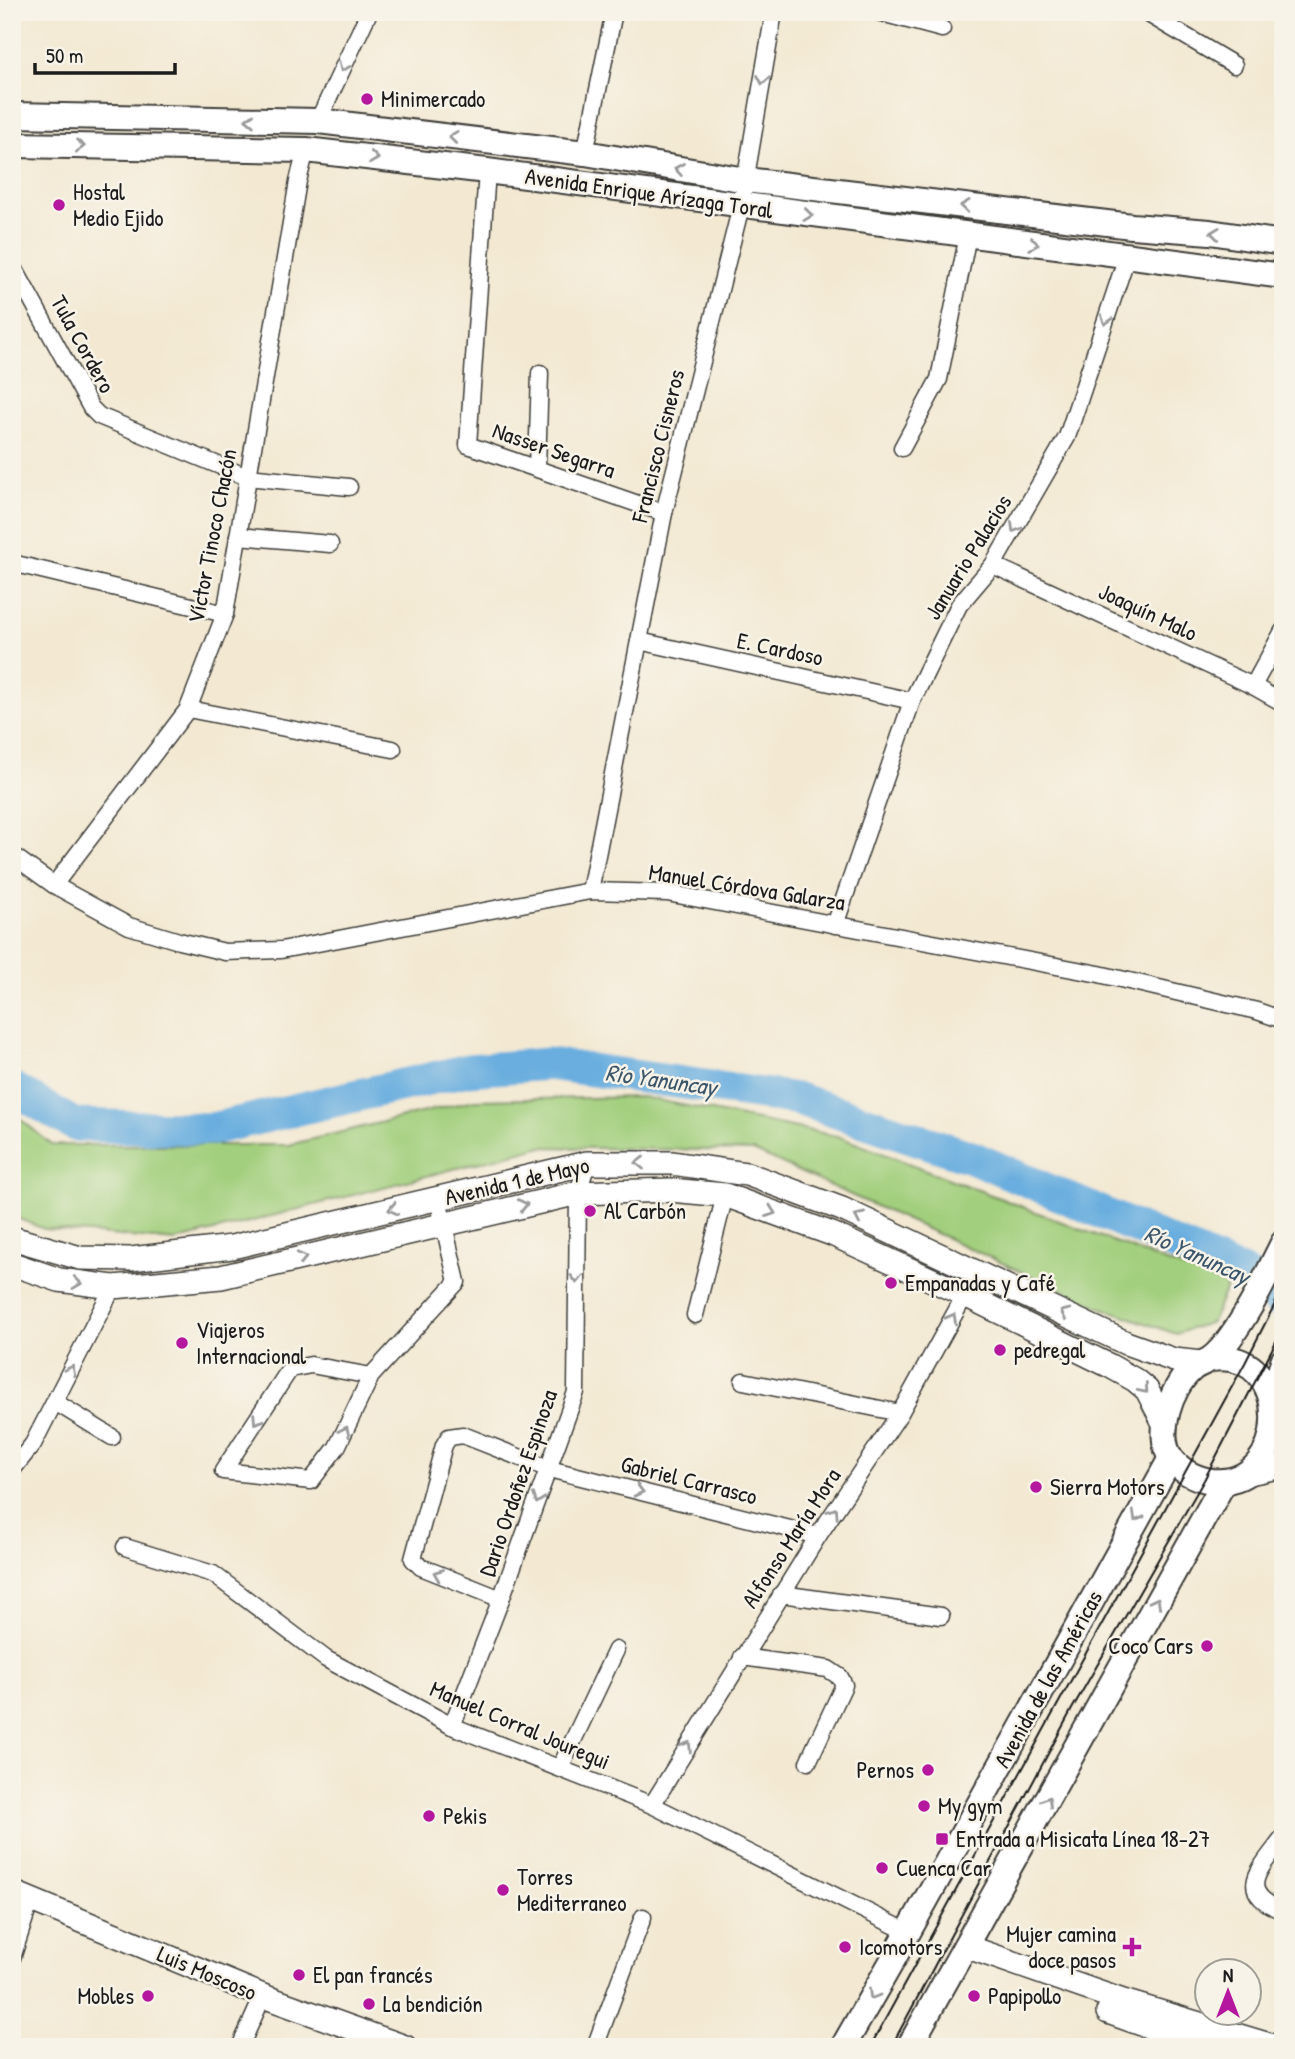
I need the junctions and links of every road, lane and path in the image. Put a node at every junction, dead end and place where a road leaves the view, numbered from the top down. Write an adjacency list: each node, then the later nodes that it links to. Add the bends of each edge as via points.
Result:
1 (369, 12): 9 (street, one-way to 9)
2 (614, 12): 12 (street)
3 (774, 12): 14 (street, Francisco Cisneros, one-way to 14)
4 (878, 12): 6 (street)
5 (1145, 12): 7 (street)
6 (942, 29)
7 (1234, 65)
8 (12, 115): 9 (main road, Avenida Enrique Arízaga Toral, one-way to 8)
9 (318, 121): 12 (main road, Avenida Enrique Arízaga Toral, one-way to 9)
10 (12, 145): 11 (main road, Avenida Enrique Arízaga Toral, one-way to 11)
11 (306, 150): 13 (main road, Avenida Enrique Arízaga Toral, one-way to 13); 24 (street, Víctor Tinoco Chacón)
12 (584, 153): 14 (main road, Avenida Enrique Arízaga Toral, one-way to 12)
13 (487, 171): 15 (main road, Avenida Enrique Arízaga Toral); 23 (street, Nasser Segarra, via 468,445)
14 (746, 180): 15 (street, Francisco Cisneros); 17 (main road, Avenida Enrique Arízaga Toral, one-way to 14)
15 (741, 206): 16 (main road, Avenida Enrique Arízaga Toral, one-way to 16); 26 (street, Francisco Cisneros)
16 (968, 235): 18 (main road, Avenida Enrique Arízaga Toral, one-way to 18); 22 (street, via 939,379)
17 (1283, 243)
18 (1127, 256): 20 (main road, Avenida Enrique Arízaga Toral); 30 (street, Januario Palacios, one-way to 30, via 1067,437)
19 (12, 264): 24 (street, Tula Cordero, via 99,416)
20 (1283, 276)
21 (540, 373): 23 (street)
22 (902, 448)
23 (537, 468): 26 (street, Nasser Segarra)
24 (247, 477): 25 (street, Tula Cordero); 27 (street, Víctor Tinoco Chacón)
25 (349, 487)
26 (664, 513): 33 (street, Francisco Cisneros)
27 (238, 536): 28 (street); 31 (street, Víctor Tinoco Chacón)
28 (330, 544)
29 (12, 563): 31 (street)
30 (993, 565): 34 (street, Joaquín Malo); 35 (street, Januario Palacios, via 959,605)
31 (225, 614): 37 (street, Víctor Tinoco Chacón)
32 (1283, 631): 34 (street)
33 (639, 641): 35 (street, E. Cardoso); 41 (street, Francisco Cisneros)
34 (1253, 686): 36 (street, Joaquín Malo)
35 (912, 702): 42 (street, Januario Palacios)
36 (1283, 703)
37 (188, 709): 38 (street); 40 (street, Víctor Tinoco Chacón)
38 (393, 749)
39 (12, 855): 40 (street, Manuel Córdova Galarza)
40 (54, 885): 41 (street, Manuel Córdova Galarza, via 129,926 225,952 281,950)
41 (590, 891): 42 (street, Manuel Córdova Galarza, via 667,893)
42 (835, 925): 43 (street, Manuel Córdova Galarza, via 1099,974)
43 (1283, 1020)
44 (587, 1163): 45 (street, Dario Ordoñez Espinoza); 47 (main road, Avenida 1 de Mayo); 55 (main road, Avenida 1 de Mayo, one-way to 44, via 1156,1355 842,1209 747,1174 673,1163)
45 (578, 1193): 46 (main road, Avenida 1 de Mayo, via 670,1190); 48 (main road, Avenida 1 de Mayo, one-way to 45); 66 (street, Dario Ordoñez Espinoza, one-way to 66, via 576,1392)
46 (725, 1195): 53 (main road, Avenida 1 de Mayo, one-way to 53, via 832,1234); 54 (street)
47 (438, 1199): 48 (street); 49 (main road, Avenida 1 de Mayo, one-way to 49, via 232,1247 131,1259 80,1258)
48 (443, 1224): 52 (main road, Avenida 1 de Mayo, one-way to 48, via 221,1277); 57 (street, via 457,1282)
49 (12, 1238)
50 (1280, 1250): 55 (main road, via 1238,1326)
51 (12, 1264): 52 (main road, Avenida 1 de Mayo, one-way to 52, via 59,1280)
52 (113, 1287): 60 (street, one-way to 52)
53 (965, 1295): 61 (street, Alfonso María Mora, one-way to 53); 62 (main road, Avenida 1 de Mayo, one-way to 62, via 1135,1380 1147,1390)
54 (695, 1315)
55 (1206, 1361): 59 (main road, via 1245,1363 1262,1372); 62 (main road, via 1191,1370 1174,1394)
56 (1283, 1361): 59 (main road)
57 (370, 1377): 57 (street, one-way to 57, via 311,1365 290,1369 223,1471 311,1481 337,1447)
58 (744, 1381): 61 (street)
59 (1279, 1398): 68 (main road, via 1272,1446)
60 (55, 1402): 63 (street); 67 (street, via 33,1444)
61 (900, 1413): 70 (street, Alfonso María Mora, one-way to 61)
62 (1165, 1425): 64 (main road)
63 (112, 1437)
64 (1171, 1458): 69 (main road, via 1194,1476); 85 (main road, Avenida de las Américas, one-way to 85)
65 (1283, 1466): 68 (main road)
66 (549, 1469): 70 (street, Gabriel Carrasco, one-way to 70); 73 (street, Dario Ordoñez Espinoza, one-way to 73); 73 (street, Gabriel Carrasco, one-way to 66, via 421,1567 413,1559 444,1445 449,1437 463,1435)
67 (12, 1471)
68 (1249, 1473): 69 (main road)
69 (1224, 1482): 86 (main road, one-way to 69)
70 (818, 1536): 72 (street, Alfonso María Mora)
71 (125, 1547): 77 (street, Manuel Corral Jouregui, via 213,1574 326,1659)
72 (781, 1594): 74 (street); 76 (street, Alfonso María Mora)
73 (501, 1599): 77 (street, Dario Ordoñez Espinoza)
74 (941, 1616)
75 (616, 1650): 79 (street)
76 (742, 1657): 78 (street, via 828,1669 839,1677 844,1685); 80 (street, Alfonso María Mora, one-way to 76)
77 (452, 1726): 79 (street, Manuel Corral Jouregui)
78 (808, 1762)
79 (560, 1768): 80 (street, Manuel Corral Jouregui)
80 (652, 1805): 85 (street, Manuel Corral Jouregui)
81 (1283, 1838): 83 (street, via 1254,1886 1264,1904)
82 (22, 1895): 87 (street); 88 (main road, Luis Moscoso)
83 (1283, 1912)
84 (643, 1917): 91 (street)
85 (908, 1932): 92 (main road, Avenida de las Américas, one-way to 92)
86 (961, 1952): 93 (main road); 94 (main road); 95 (main road)
87 (12, 1958)
88 (263, 1996): 89 (street); 90 (main road, Luis Moscoso)
89 (240, 2047)
90 (405, 2047)
91 (595, 2047)
92 (843, 2047)
93 (909, 2047)
94 (1206, 2047)
95 (1276, 2047)

